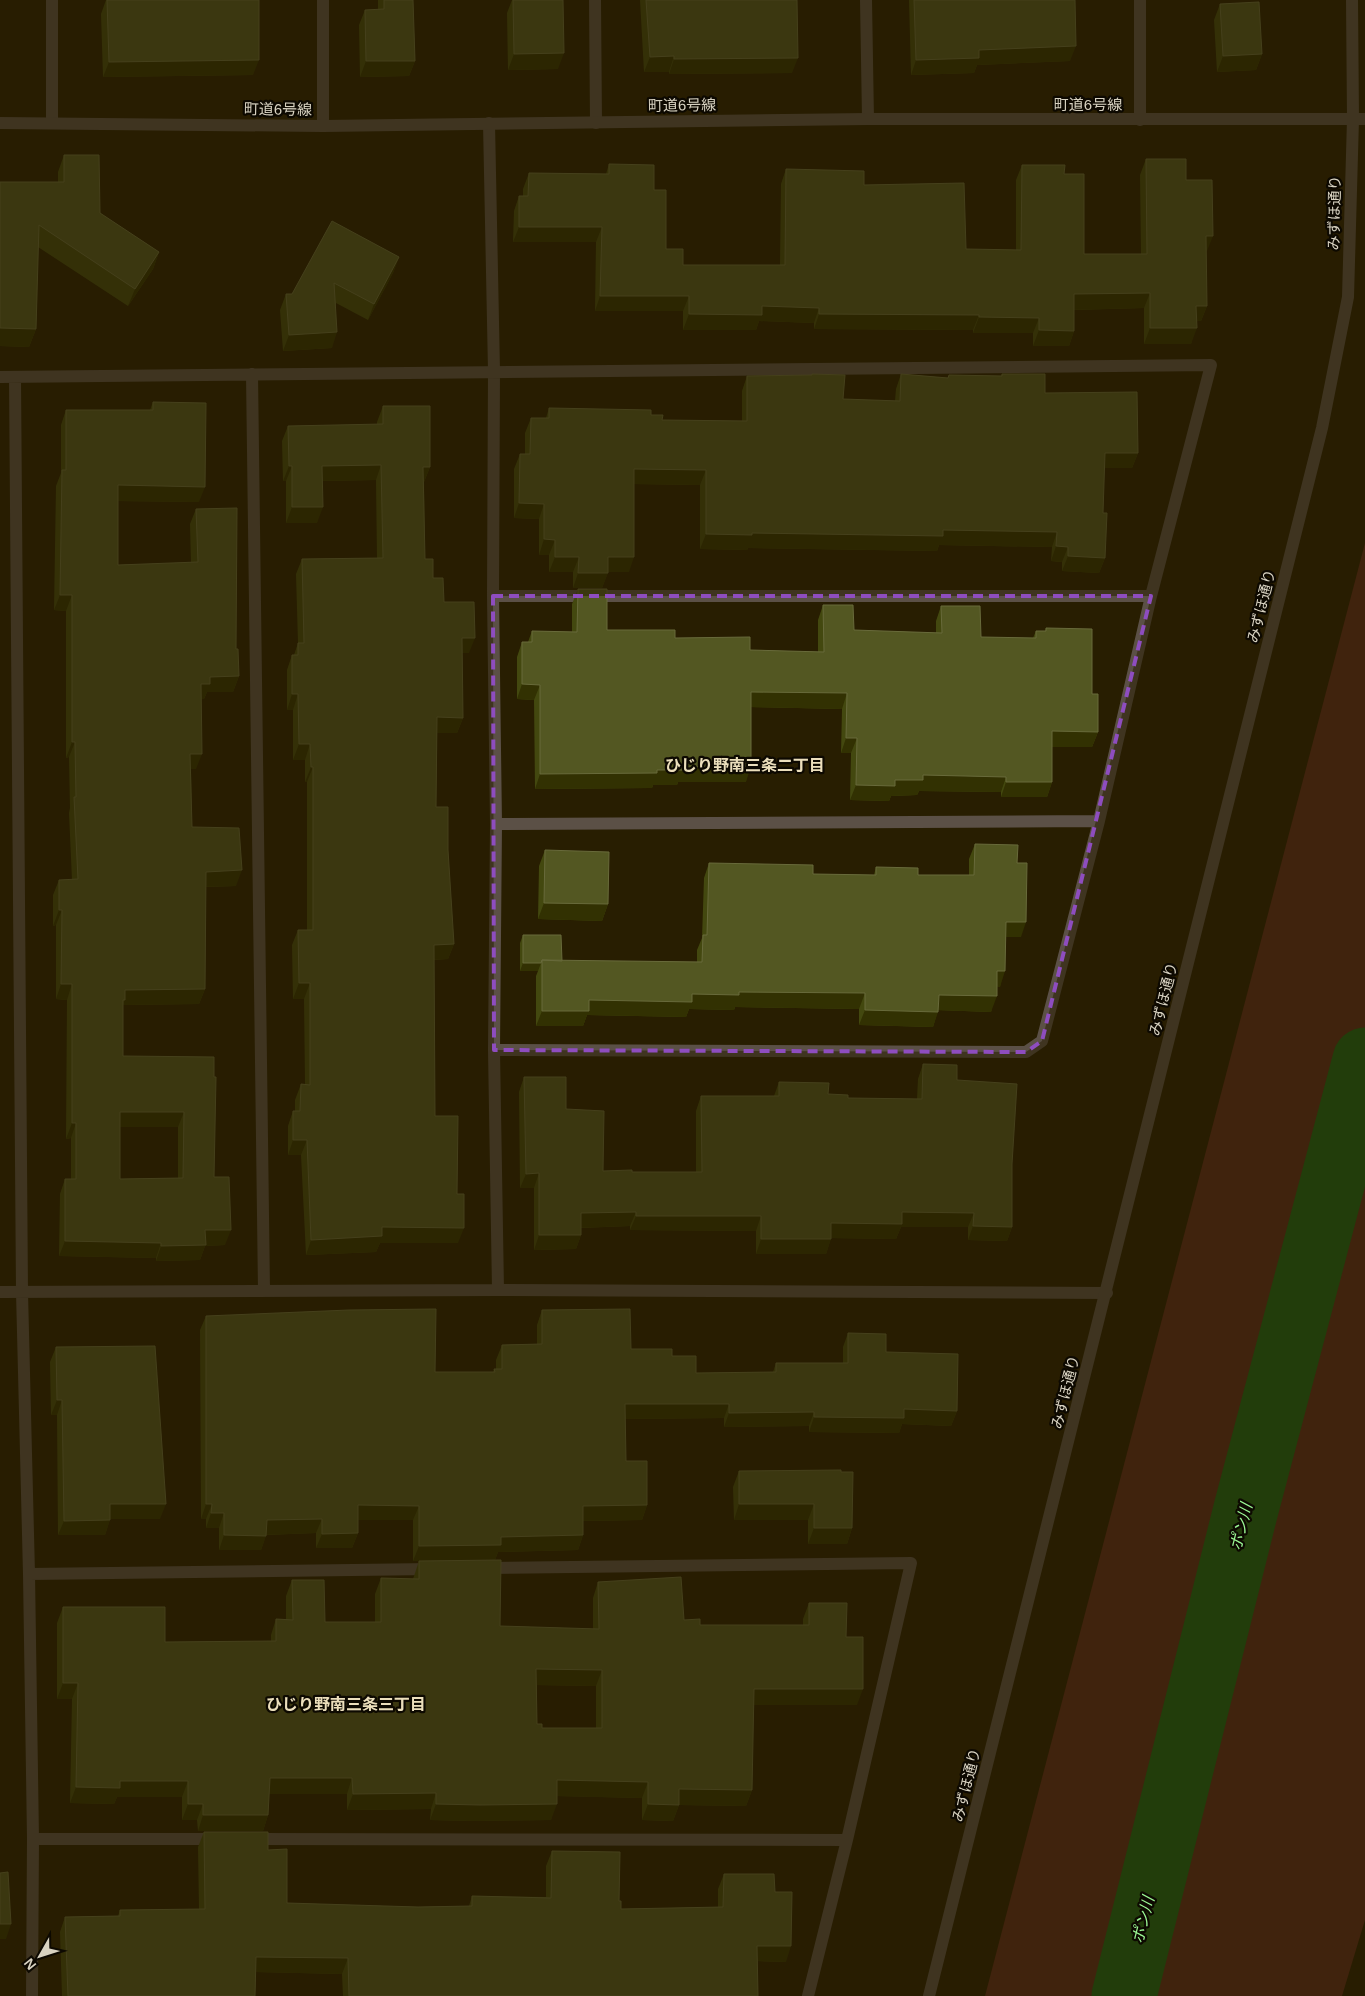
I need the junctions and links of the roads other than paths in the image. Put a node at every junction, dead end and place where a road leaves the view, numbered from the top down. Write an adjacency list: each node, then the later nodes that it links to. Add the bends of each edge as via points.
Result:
1 (52, 0): 11 (street)
2 (323, 0): 14 (street)
3 (595, 0): 13 (street)
4 (866, 0): 7 (street)
5 (1140, 0): 9 (street)
6 (1352, 0): 8 (street, みずほ通り)
7 (868, 119): 9 (street, 町道6号線); 13 (street, 町道6号線)
8 (1359, 119): 9 (street, 町道6号線); 28 (street, みずほ通り, via 1348,297 1322,428)
9 (1140, 120)
10 (0, 123): 11 (street, 町道6号線)
11 (52, 123): 14 (street, 町道6号線)
12 (489, 123): 13 (street, 町道6号線); 14 (street, 町道6号線); 15 (street)
13 (596, 123)
14 (323, 126)
15 (494, 371): 16 (street); 19 (street); 20 (street, via 1211,365)
16 (252, 374): 18 (street); 27 (street)
17 (0, 376): 18 (street)
18 (16, 377): 26 (street)
19 (493, 596): 20 (street); 22 (street)
20 (1151, 596): 21 (street)
21 (1099, 822): 22 (street); 23 (street, via 1042,1041 1026,1052)
22 (496, 824): 23 (street)
23 (494, 1050): 24 (street)
24 (498, 1290): 27 (street); 28 (street)
25 (0, 1292): 26 (street)
26 (22, 1292): 27 (street); 31 (street)
27 (264, 1292)
28 (1107, 1292): 36 (street, みずほ通り)
29 (475, 1568): 33 (street, via 911,1563)
30 (445, 1569): 31 (street)
31 (29, 1574): 32 (street)
32 (33, 1839): 33 (street); 34 (street)
33 (847, 1840): 35 (street)
34 (32, 1996)
35 (808, 1996)
36 (929, 1996)

